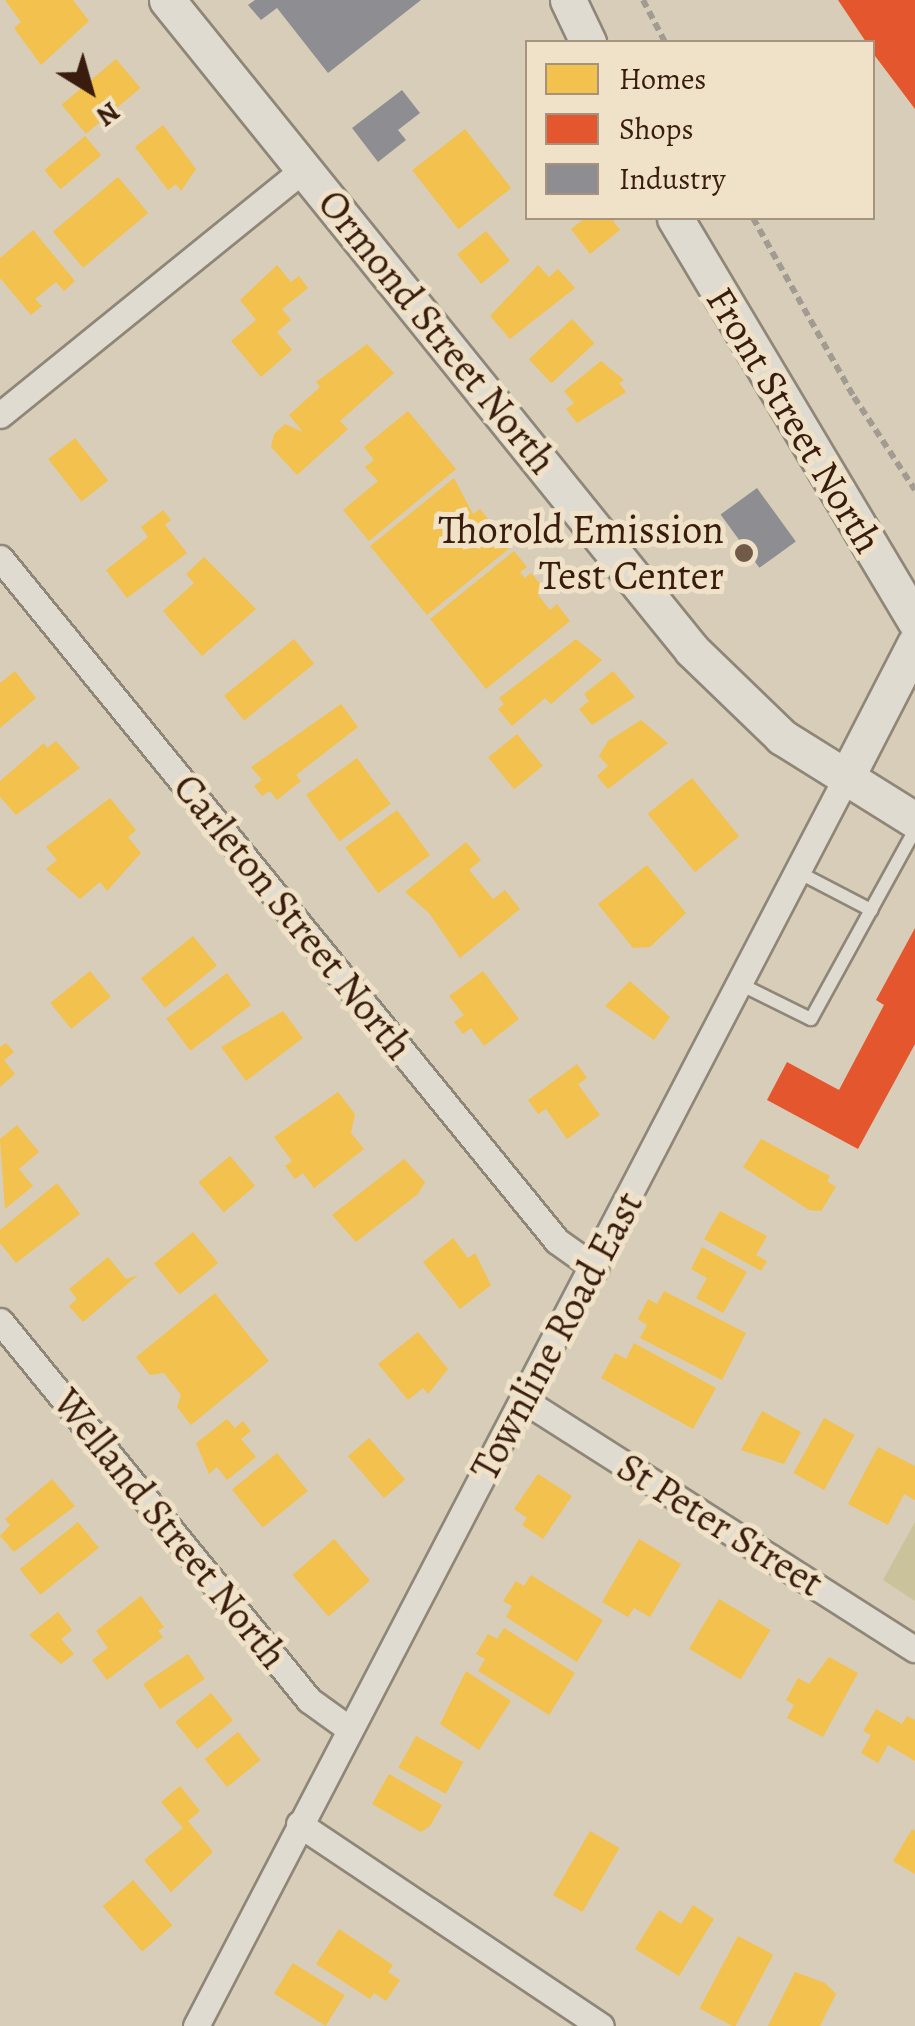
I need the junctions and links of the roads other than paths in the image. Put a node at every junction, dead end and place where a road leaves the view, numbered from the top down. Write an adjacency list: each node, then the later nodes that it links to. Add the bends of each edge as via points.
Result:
1 (167, 0): 4 (main road, Ormond Street North)
2 (568, 0): 3 (main road)
3 (587, 40)
4 (305, 168): 6 (street); 10 (main road, Ormond Street North, via 692,650 782,736)
5 (676, 220): 8 (main road, Front Street North)
6 (0, 415)
7 (0, 558): 16 (street, Carleton Street North, via 556,1241)
8 (915, 621)
9 (915, 644): 10 (main road, Townline Road East)
10 (845, 780): 11 (main road, Ormond Street North); 13 (street, Townline Road East)
11 (915, 820)
12 (915, 830): 14 (lane)
13 (796, 872): 14 (lane); 15 (street, Townline Road East)
14 (871, 910): 15 (lane, via 811,1019)
15 (738, 983): 16 (street, Townline Road East)
16 (595, 1268): 18 (street, Townline Road East)
17 (0, 1321): 20 (street, Welland Street North, via 308,1700)
18 (525, 1401): 19 (street, St Peter Street); 20 (street, Townline Road East)
19 (915, 1648)
20 (348, 1728): 21 (street, Townline Road East)
21 (299, 1824): 22 (street, Townline Road East); 23 (street)
22 (196, 2026)
23 (601, 2026)

